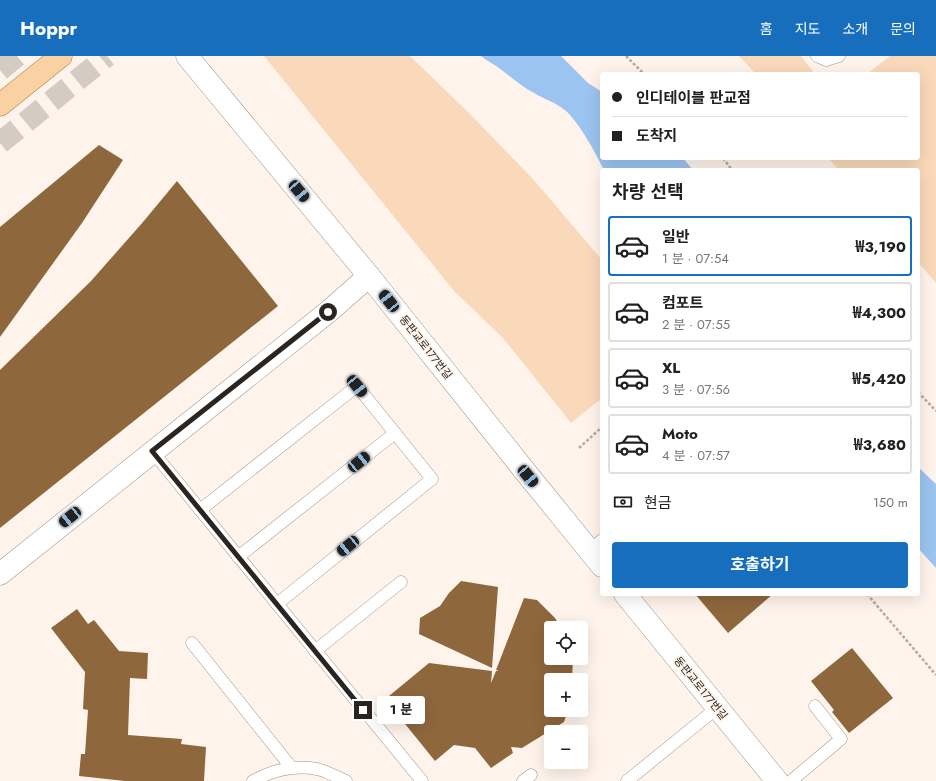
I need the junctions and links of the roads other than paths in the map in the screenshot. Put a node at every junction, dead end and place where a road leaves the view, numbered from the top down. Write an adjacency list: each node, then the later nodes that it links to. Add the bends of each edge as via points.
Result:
1 (61, 56): 5 (main road)
2 (187, 56): 6 (street, 동판교로177번길)
3 (817, 56): 4 (lane, via 826,60)
4 (839, 56)
5 (0, 105)
6 (369, 276): 8 (street); 10 (street, 동판교로177번길, via 523,469)
7 (395, 433): 9 (lane, via 357,386); 11 (lane); 15 (lane, via 432,479)
8 (152, 451): 9 (lane); 12 (street)
9 (200, 510): 11 (lane)
10 (598, 552)
11 (238, 557): 15 (lane)
12 (0, 574)
13 (401, 582): 17 (lane)
14 (627, 596): 19 (street, 동판교로177번길)
15 (277, 604): 17 (lane)
16 (192, 643): 20 (lane)
17 (315, 651): 23 (lane)
18 (815, 706): 26 (lane, via 841,739)
19 (717, 708): 24 (lane); 25 (street, 동판교로177번길)
20 (291, 767): 21 (lane); 22 (lane, via 318,769)
21 (253, 781)
22 (346, 781)
23 (422, 781)
24 (627, 781)
25 (777, 781)
26 (791, 781)

